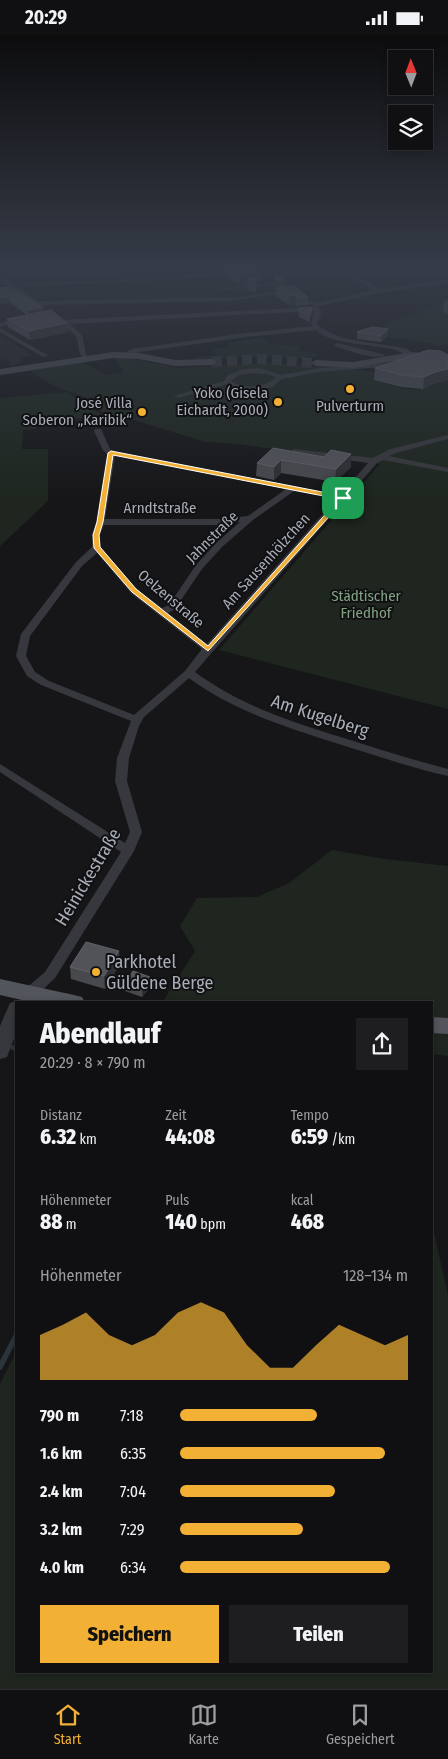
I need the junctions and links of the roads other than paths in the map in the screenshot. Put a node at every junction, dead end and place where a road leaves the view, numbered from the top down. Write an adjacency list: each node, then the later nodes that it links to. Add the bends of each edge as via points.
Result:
1 (23, 344): 10 (street)
2 (81, 344): 11 (street)
3 (175, 344): 6 (street, via 131,351)
4 (336, 344): 7 (street)
5 (376, 344): 8 (street, via 405,350)
6 (125, 355): 11 (main road); 13 (main road, via 174,363)
7 (383, 355)
8 (412, 355): 9 (main road); 12 (main road)
9 (397, 356): 14 (main road, via 353,365); 16 (street, via 399,362 390,366 320,370)
10 (44, 357)
11 (86, 358): 15 (main road)
12 (448, 359)
13 (212, 362)
14 (316, 363)
15 (0, 372)
16 (280, 377): 17 (street, via 254,388); 17 (street, via 259,370 232,376)
17 (227, 382): 18 (street)
18 (178, 396)
19 (98, 431): 22 (street)
20 (448, 437): 23 (street, Am Sausenhölzchen, via 416,444)
21 (296, 451): 23 (street)
22 (111, 453): 25 (street); 28 (street)
23 (377, 459): 24 (street); 26 (street, Am Sausenhölzchen)
24 (448, 470)
25 (293, 488): 26 (street); 27 (street, Jahnstraße)
26 (343, 498): 31 (street, Am Sausenhölzchen)
27 (250, 518): 28 (street, Arndtstraße, via 220,522); 30 (street, Jahnstraße, via 198,567 172,607)
28 (100, 522): 29 (street)
29 (97, 548): 30 (street, Oelzenstraße, via 134,591); 33 (street, via 79,564 38,618 25,637 21,656 31,674 45,683)
30 (160, 613): 31 (street, Oelzenstraße)
31 (208, 649): 32 (street, Am Sausenhölzchen)
32 (190, 673): 33 (street, Heinickestraße); 35 (street, Am Kugelberg, via 209,690 257,714)
33 (137, 719): 36 (street, Heinickestraße, via 123,758 121,781 136,832)
34 (0, 767): 36 (street)
35 (448, 773)
36 (128, 851): 38 (street, Heinickestraße, via 50,975)
37 (0, 987): 38 (main road)
38 (22, 1001)
39 (15, 1017): 42 (street)
40 (433, 1025): 41 (main road)
41 (448, 1026)
42 (0, 1052)

